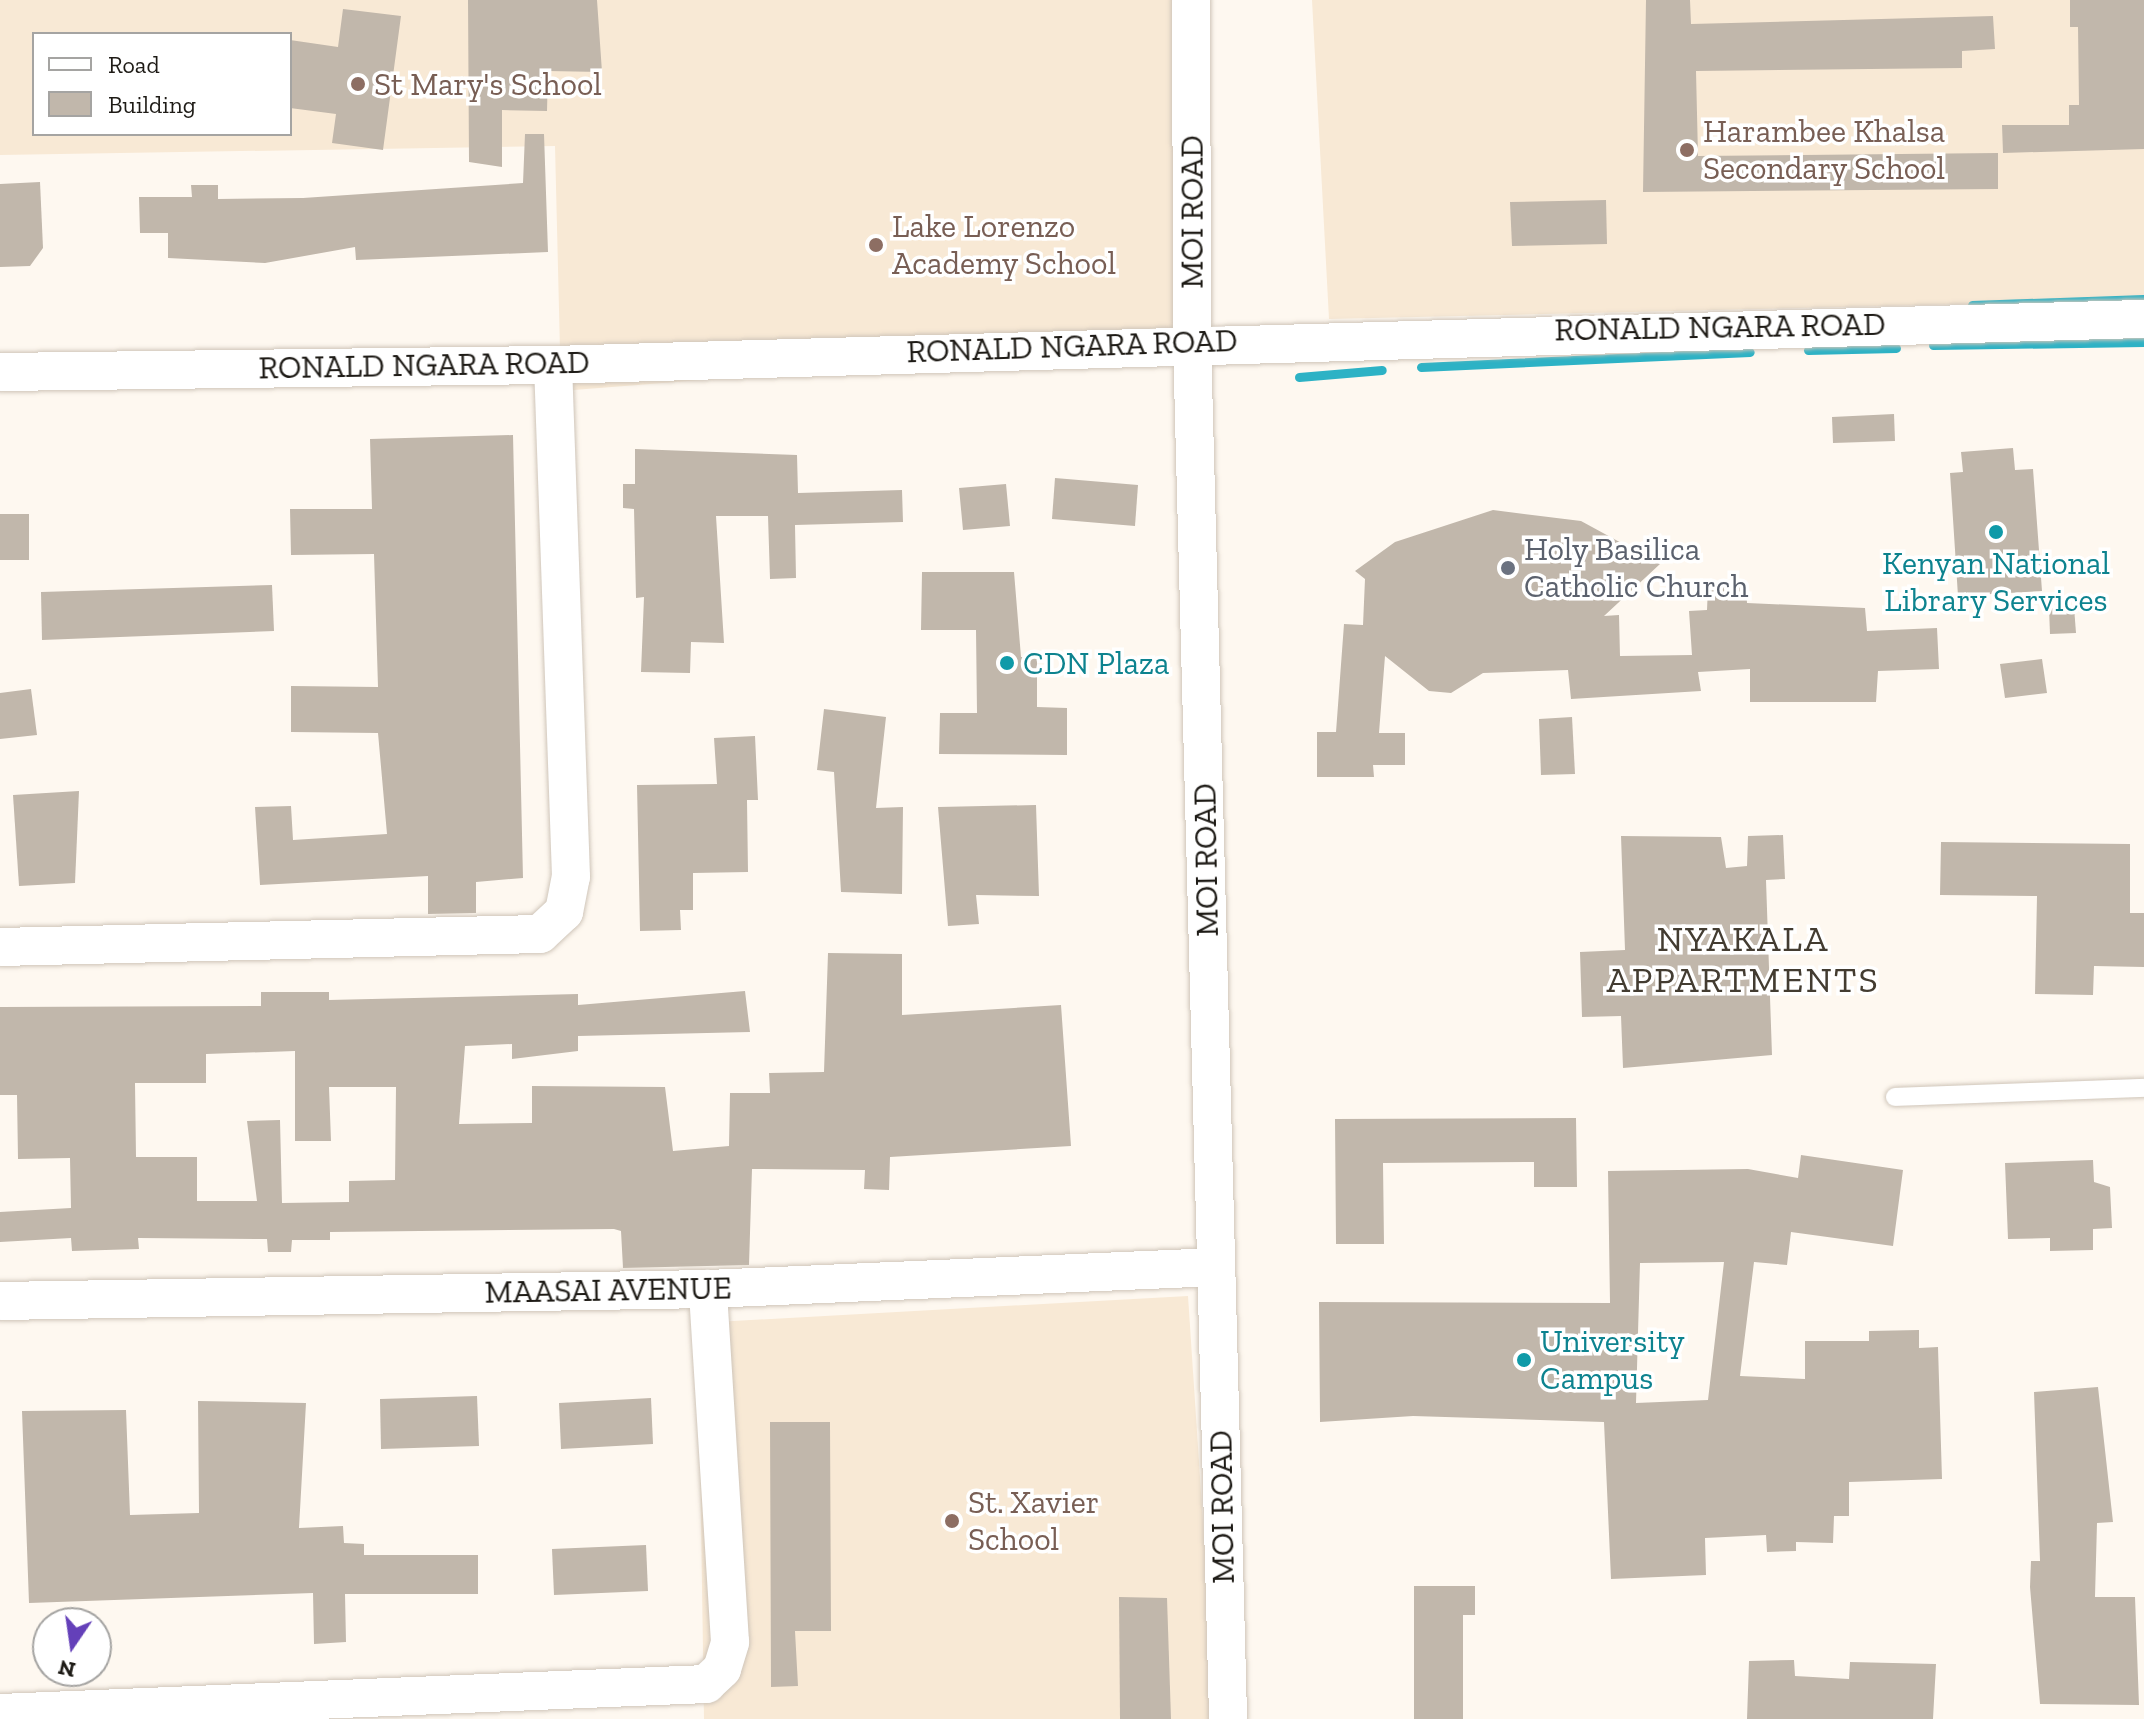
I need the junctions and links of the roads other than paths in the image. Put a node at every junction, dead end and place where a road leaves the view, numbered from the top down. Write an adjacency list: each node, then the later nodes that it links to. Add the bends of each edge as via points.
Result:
1 (1191, 0): 3 (street, MOI ROAD)
2 (2144, 319): 3 (street, RONALD NGARA ROAD)
3 (1192, 341): 4 (street, RONALD NGARA ROAD); 9 (street, MOI ROAD)
4 (553, 365): 5 (street, RONALD NGARA ROAD); 6 (street, via 571,877 564,912 540,934)
5 (0, 372)
6 (0, 947)
7 (2144, 1088): 8 (lane)
8 (1895, 1097)
9 (1216, 1267): 10 (street, MAASAI AVENUE); 13 (street, MOI ROAD)
10 (708, 1289): 11 (street, MAASAI AVENUE); 12 (street, via 730,1642 722,1669 706,1684)
11 (0, 1301)
12 (0, 1713)
13 (1228, 1719)

